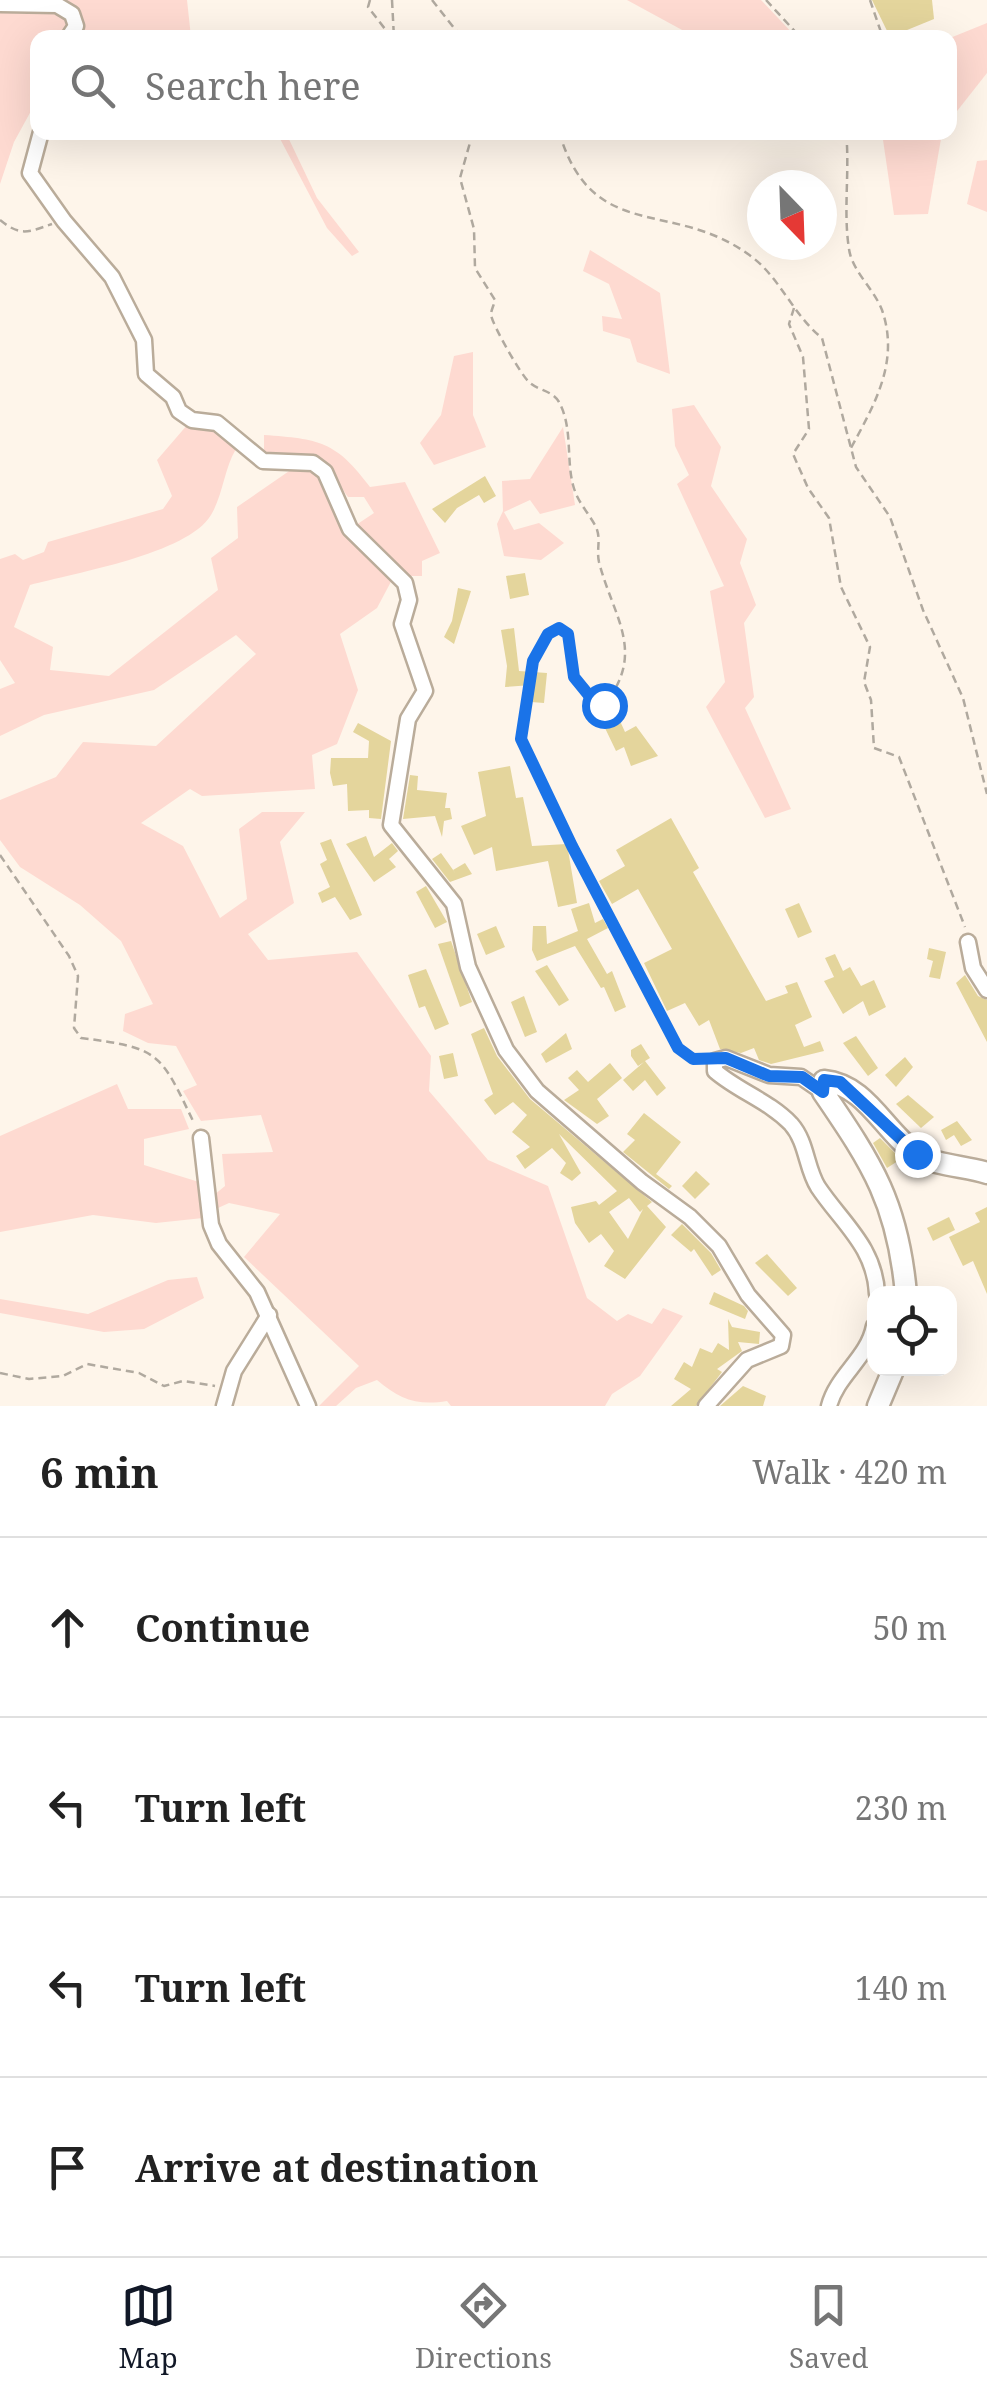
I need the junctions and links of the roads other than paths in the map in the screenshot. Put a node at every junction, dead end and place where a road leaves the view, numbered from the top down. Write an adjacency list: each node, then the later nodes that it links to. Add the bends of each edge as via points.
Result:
1 (0, 4): 2 (street, via 57,5 72,14)
2 (73, 30)
3 (39, 140): 16 (street, via 30,173 112,277 144,340 152,384 179,411 217,423 263,461 313,463 325,472 350,529 405,583 409,600 402,624 426,691 408,719 391,826 454,904 468,966 506,1050 537,1091 690,1217 783,1335 780,1346 747,1360)
4 (968, 942): 5 (street)
5 (987, 990)
6 (823, 1092): 8 (main road, via 824,1080 840,1082 917,1154); 9 (street, via 802,1077 769,1076 726,1058 716,1061 715,1071 726,1081 792,1126 816,1184 858,1236); 10 (main road, via 888,1199)
7 (201, 1138): 11 (street, via 211,1225)
8 (987, 1173)
9 (876, 1286)
10 (905, 1286)
11 (269, 1315): 14 (street, via 254,1334); 15 (street)
12 (867, 1348): 17 (street)
13 (891, 1376): 18 (main road)
14 (224, 1406)
15 (308, 1406)
16 (706, 1406)
17 (829, 1406)
18 (878, 1406)

